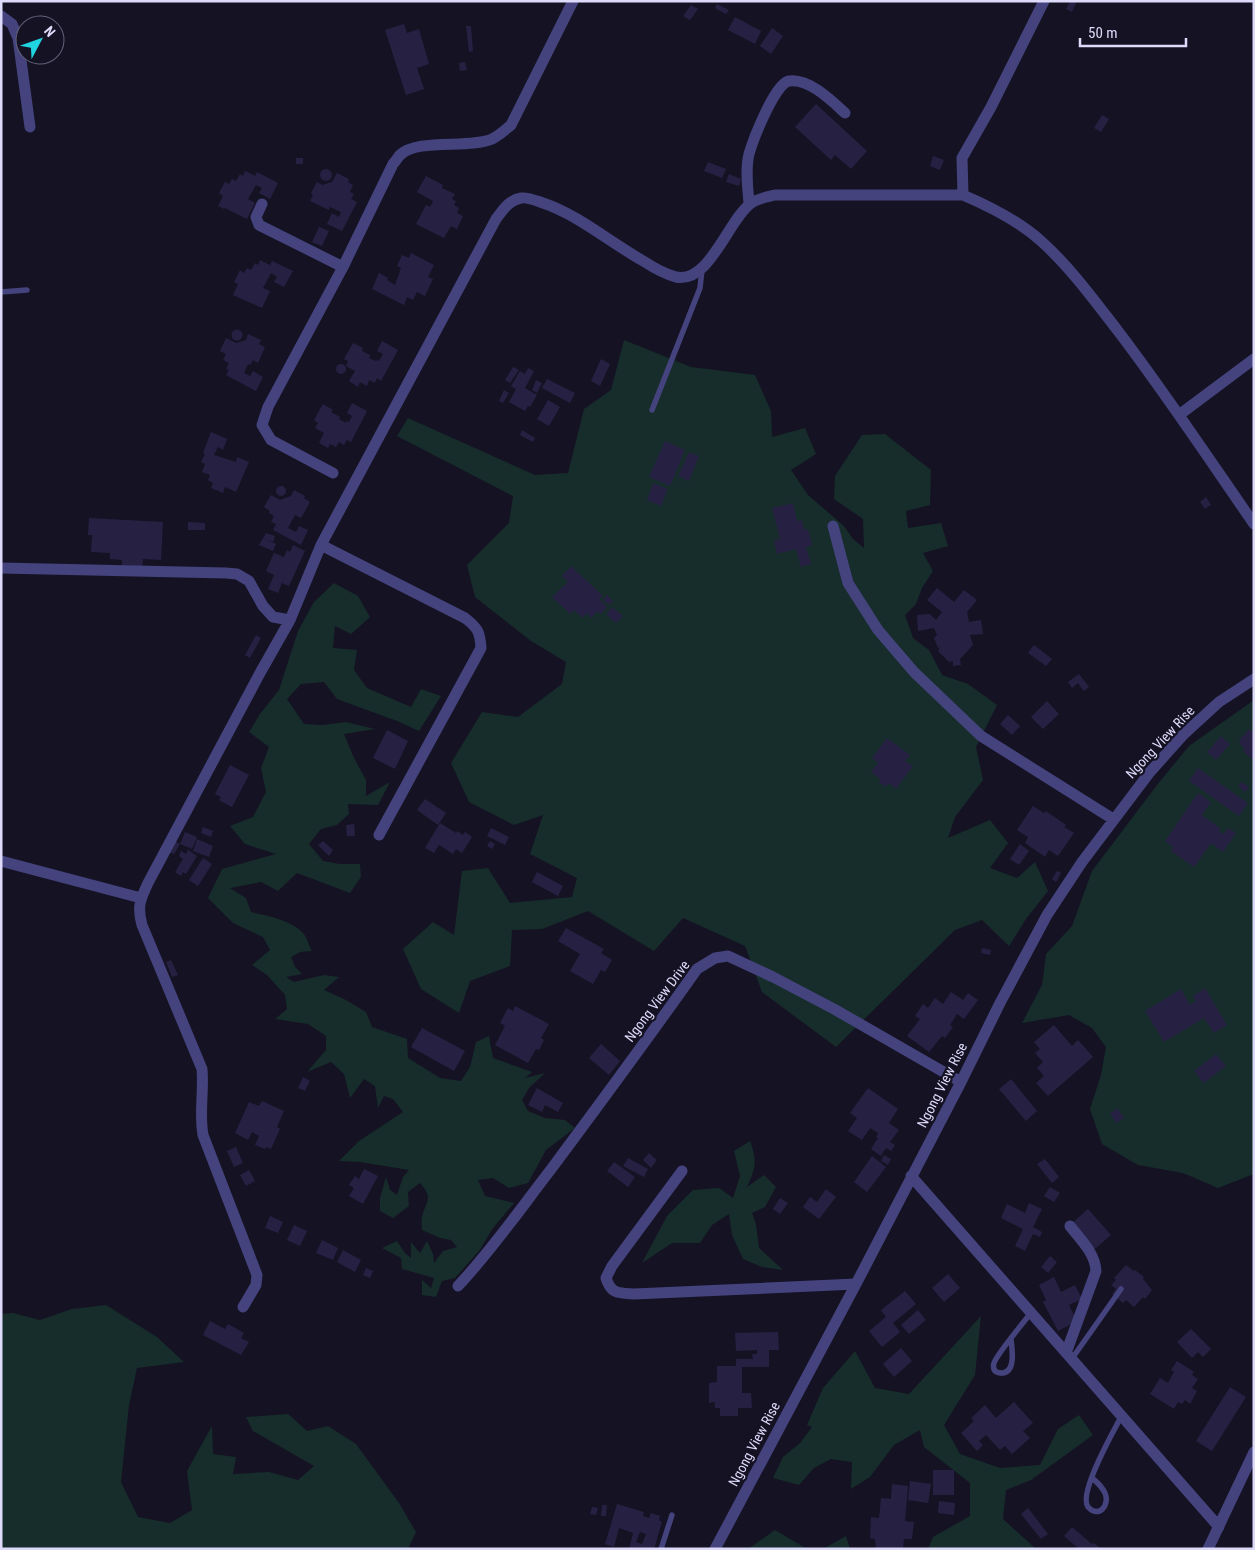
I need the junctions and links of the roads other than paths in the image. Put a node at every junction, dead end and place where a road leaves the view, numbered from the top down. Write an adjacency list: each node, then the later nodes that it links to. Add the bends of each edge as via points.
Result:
1 (573, 1): 9 (street, via 511,124 490,140 416,147 401,154 393,164)
2 (1044, 1): 6 (street, via 992,107 962,158)
3 (1, 16): 5 (street, via 12,24 18,38)
4 (845, 113): 8 (street, via 824,93 799,81 784,82 749,154)
5 (30, 127)
6 (963, 195): 8 (street, via 775,195); 15 (street, via 1013,220 1041,241 1098,306)
7 (262, 204): 9 (street, via 256,217 259,225)
8 (749, 204): 10 (street)
9 (343, 267): 16 (street, via 268,407 262,425 271,440)
10 (702, 268): 14 (lane, via 700,288); 19 (street, via 689,277 676,277 660,271 554,207 521,198 508,203 496,219)
11 (27, 290): 12 (lane)
12 (1, 292)
13 (1254, 360): 15 (street)
14 (652, 410)
15 (1179, 415): 17 (street)
16 (333, 473)
17 (1254, 524)
18 (833, 526): 23 (street, via 848,583 878,630 914,672 981,736)
19 (321, 545): 21 (street); 24 (street, via 465,618 480,634 481,648)
20 (1, 568): 21 (street, via 238,574 249,581 273,617)
21 (290, 620): 26 (street, via 190,802)
22 (1254, 678): 23 (street, Ngong View Rise, via 1219,702 1183,735)
23 (1113, 820): 27 (street, Ngong View Rise, via 1047,915)
24 (379, 835)
25 (1, 861): 26 (street)
26 (142, 898): 34 (street, via 138,911 142,926 202,1069 202,1135 257,1275 256,1285)
27 (961, 1082): 29 (street, Ngong View Rise); 32 (street, Ngong View Drive, via 773,977 728,956 715,958 697,969 528,1200)
28 (682, 1171): 31 (street, via 612,1266 606,1278 609,1287 617,1293)
29 (911, 1176): 31 (street, Ngong View Rise); 35 (street)
30 (1070, 1226): 37 (street, via 1091,1252 1096,1271)
31 (856, 1284): 44 (street, Ngong View Rise)
32 (458, 1286)
33 (1121, 1289): 37 (lane)
34 (243, 1307)
35 (1031, 1312): 36 (lane); 37 (street)
36 (1012, 1338): 36 (lane, via 1012,1364 1005,1373 999,1373 993,1366)
37 (1069, 1356): 38 (street)
38 (1121, 1418): 40 (lane, via 1103,1449); 42 (street)
39 (1254, 1452): 42 (street)
40 (1092, 1478): 40 (lane, via 1085,1497 1086,1503 1096,1512 1101,1511 1107,1502 1102,1487)
41 (672, 1515): 43 (lane)
42 (1218, 1527): 45 (street)
43 (661, 1549)
44 (715, 1549)
45 (1208, 1549)

